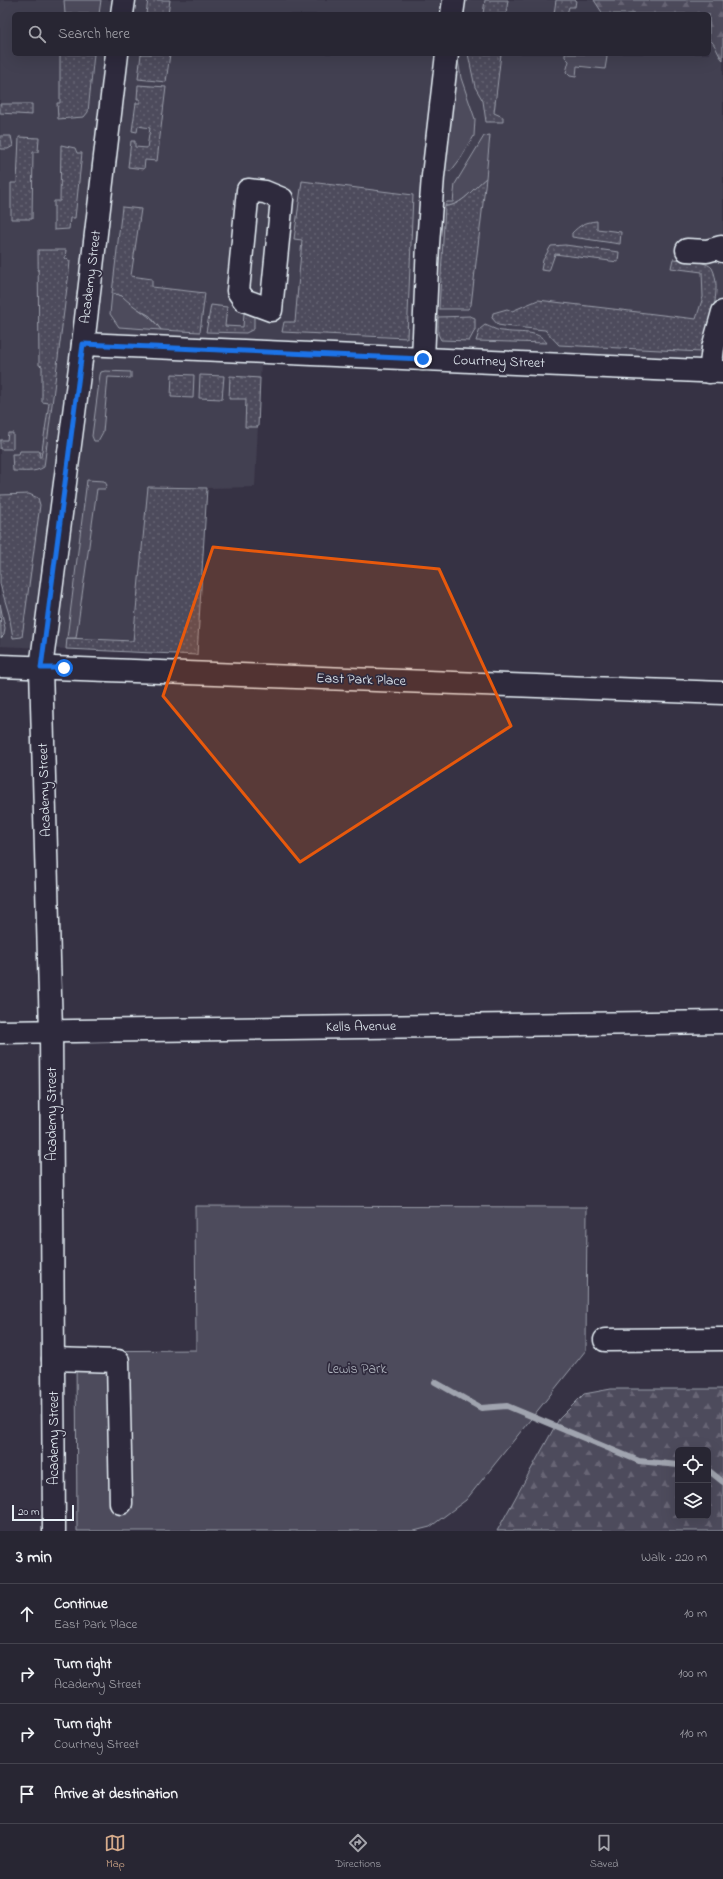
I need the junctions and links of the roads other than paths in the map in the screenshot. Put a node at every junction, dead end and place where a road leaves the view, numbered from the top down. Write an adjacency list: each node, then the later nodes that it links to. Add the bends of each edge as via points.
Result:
1 (124, 0): 3 (street)
2 (454, 0): 4 (street)
3 (122, 12)
4 (452, 12)
5 (117, 56): 11 (street, Academy Street)
6 (447, 56): 12 (street, via 433,176)
7 (687, 250): 8 (street, via 707,251 721,248)
8 (723, 251)
9 (271, 310): 9 (street, via 244,300 238,291 248,190 264,192 282,199)
10 (723, 312): 13 (street, via 713,348)
11 (83, 344): 12 (street, Courtney Street); 15 (street, Academy Street)
12 (423, 359): 13 (street, Courtney Street)
13 (716, 372)
14 (0, 666): 15 (street, East Park Place)
15 (41, 668): 16 (street, East Park Place); 18 (street, Academy Street)
16 (723, 693)
17 (723, 1022): 18 (street, Kells Avenue)
18 (51, 1031): 19 (street, Kells Avenue); 22 (street, Academy Street)
19 (0, 1032)
20 (605, 1340): 21 (street)
21 (723, 1340)
22 (53, 1358): 23 (street, via 118,1361); 24 (street, Academy Street)
23 (121, 1503)
24 (54, 1531)

